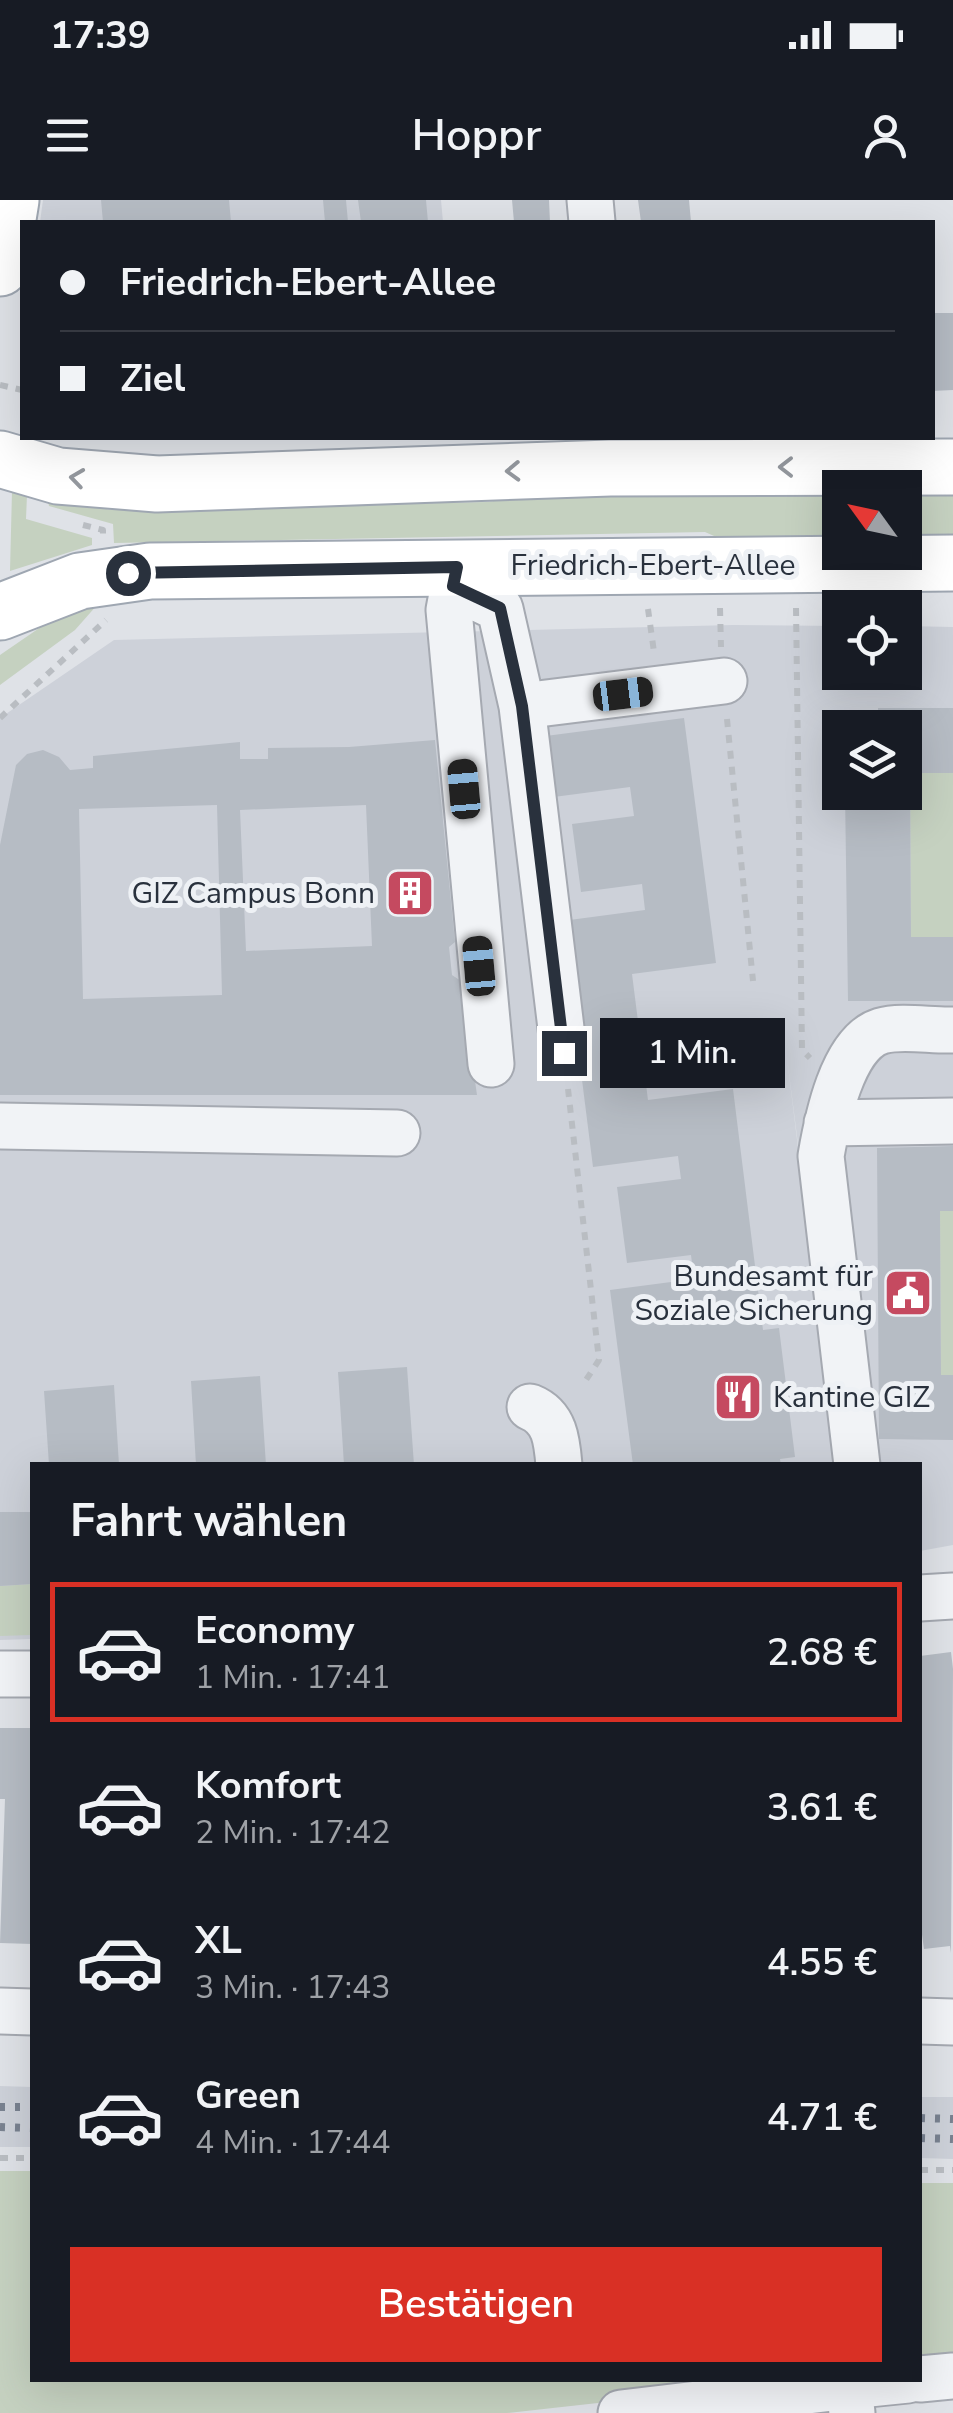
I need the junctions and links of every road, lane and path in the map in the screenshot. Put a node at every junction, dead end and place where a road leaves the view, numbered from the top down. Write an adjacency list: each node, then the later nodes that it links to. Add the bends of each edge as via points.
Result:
1 (10, 200): 2 (main road)
2 (0, 268)
3 (610, 453): 4 (main road, one-way to 4, via 157,484 58,476); 5 (main road, one-way to 3)
4 (0, 459)
5 (953, 466)
6 (947, 569): 7 (main road, Friedrich-Ebert-Allee)
7 (455, 577): 10 (main road, Friedrich-Ebert-Allee, via 120,574 80,580); 13 (street, via 500,608); 18 (street, via 449,610 454,683)
8 (720, 608): 12 (path)
9 (796, 608): 19 (path, via 802,1050)
10 (0, 612)
11 (108, 618): 14 (path)
12 (724, 680): 13 (street); 15 (path)
13 (522, 706): 17 (street)
14 (0, 718)
15 (754, 981)
16 (953, 1030): 19 (street, via 880,1031 858,1048)
17 (564, 1053): 23 (path, via 599,1360)
18 (492, 1064)
19 (832, 1105): 20 (street); 26 (street, via 822,1156)
20 (953, 1121)
21 (0, 1126): 22 (street)
22 (397, 1133)
23 (586, 1380)
24 (530, 1408): 25 (street, via 542,1412 556,1434)
25 (559, 1462)
26 (858, 1462)
27 (953, 1596): 28 (street)
28 (922, 1598)
29 (0, 1674): 30 (street)
30 (30, 1674)
31 (0, 2011): 32 (street)
32 (30, 2012)
33 (922, 2022): 34 (street)
34 (953, 2022)
35 (0, 2158): 36 (path)
36 (30, 2158)
37 (922, 2170): 38 (path)
38 (953, 2170)
39 (953, 2376): 40 (street)
40 (922, 2379)
41 (902, 2382): 42 (street)
42 (850, 2399): 43 (street)
43 (621, 2413)

